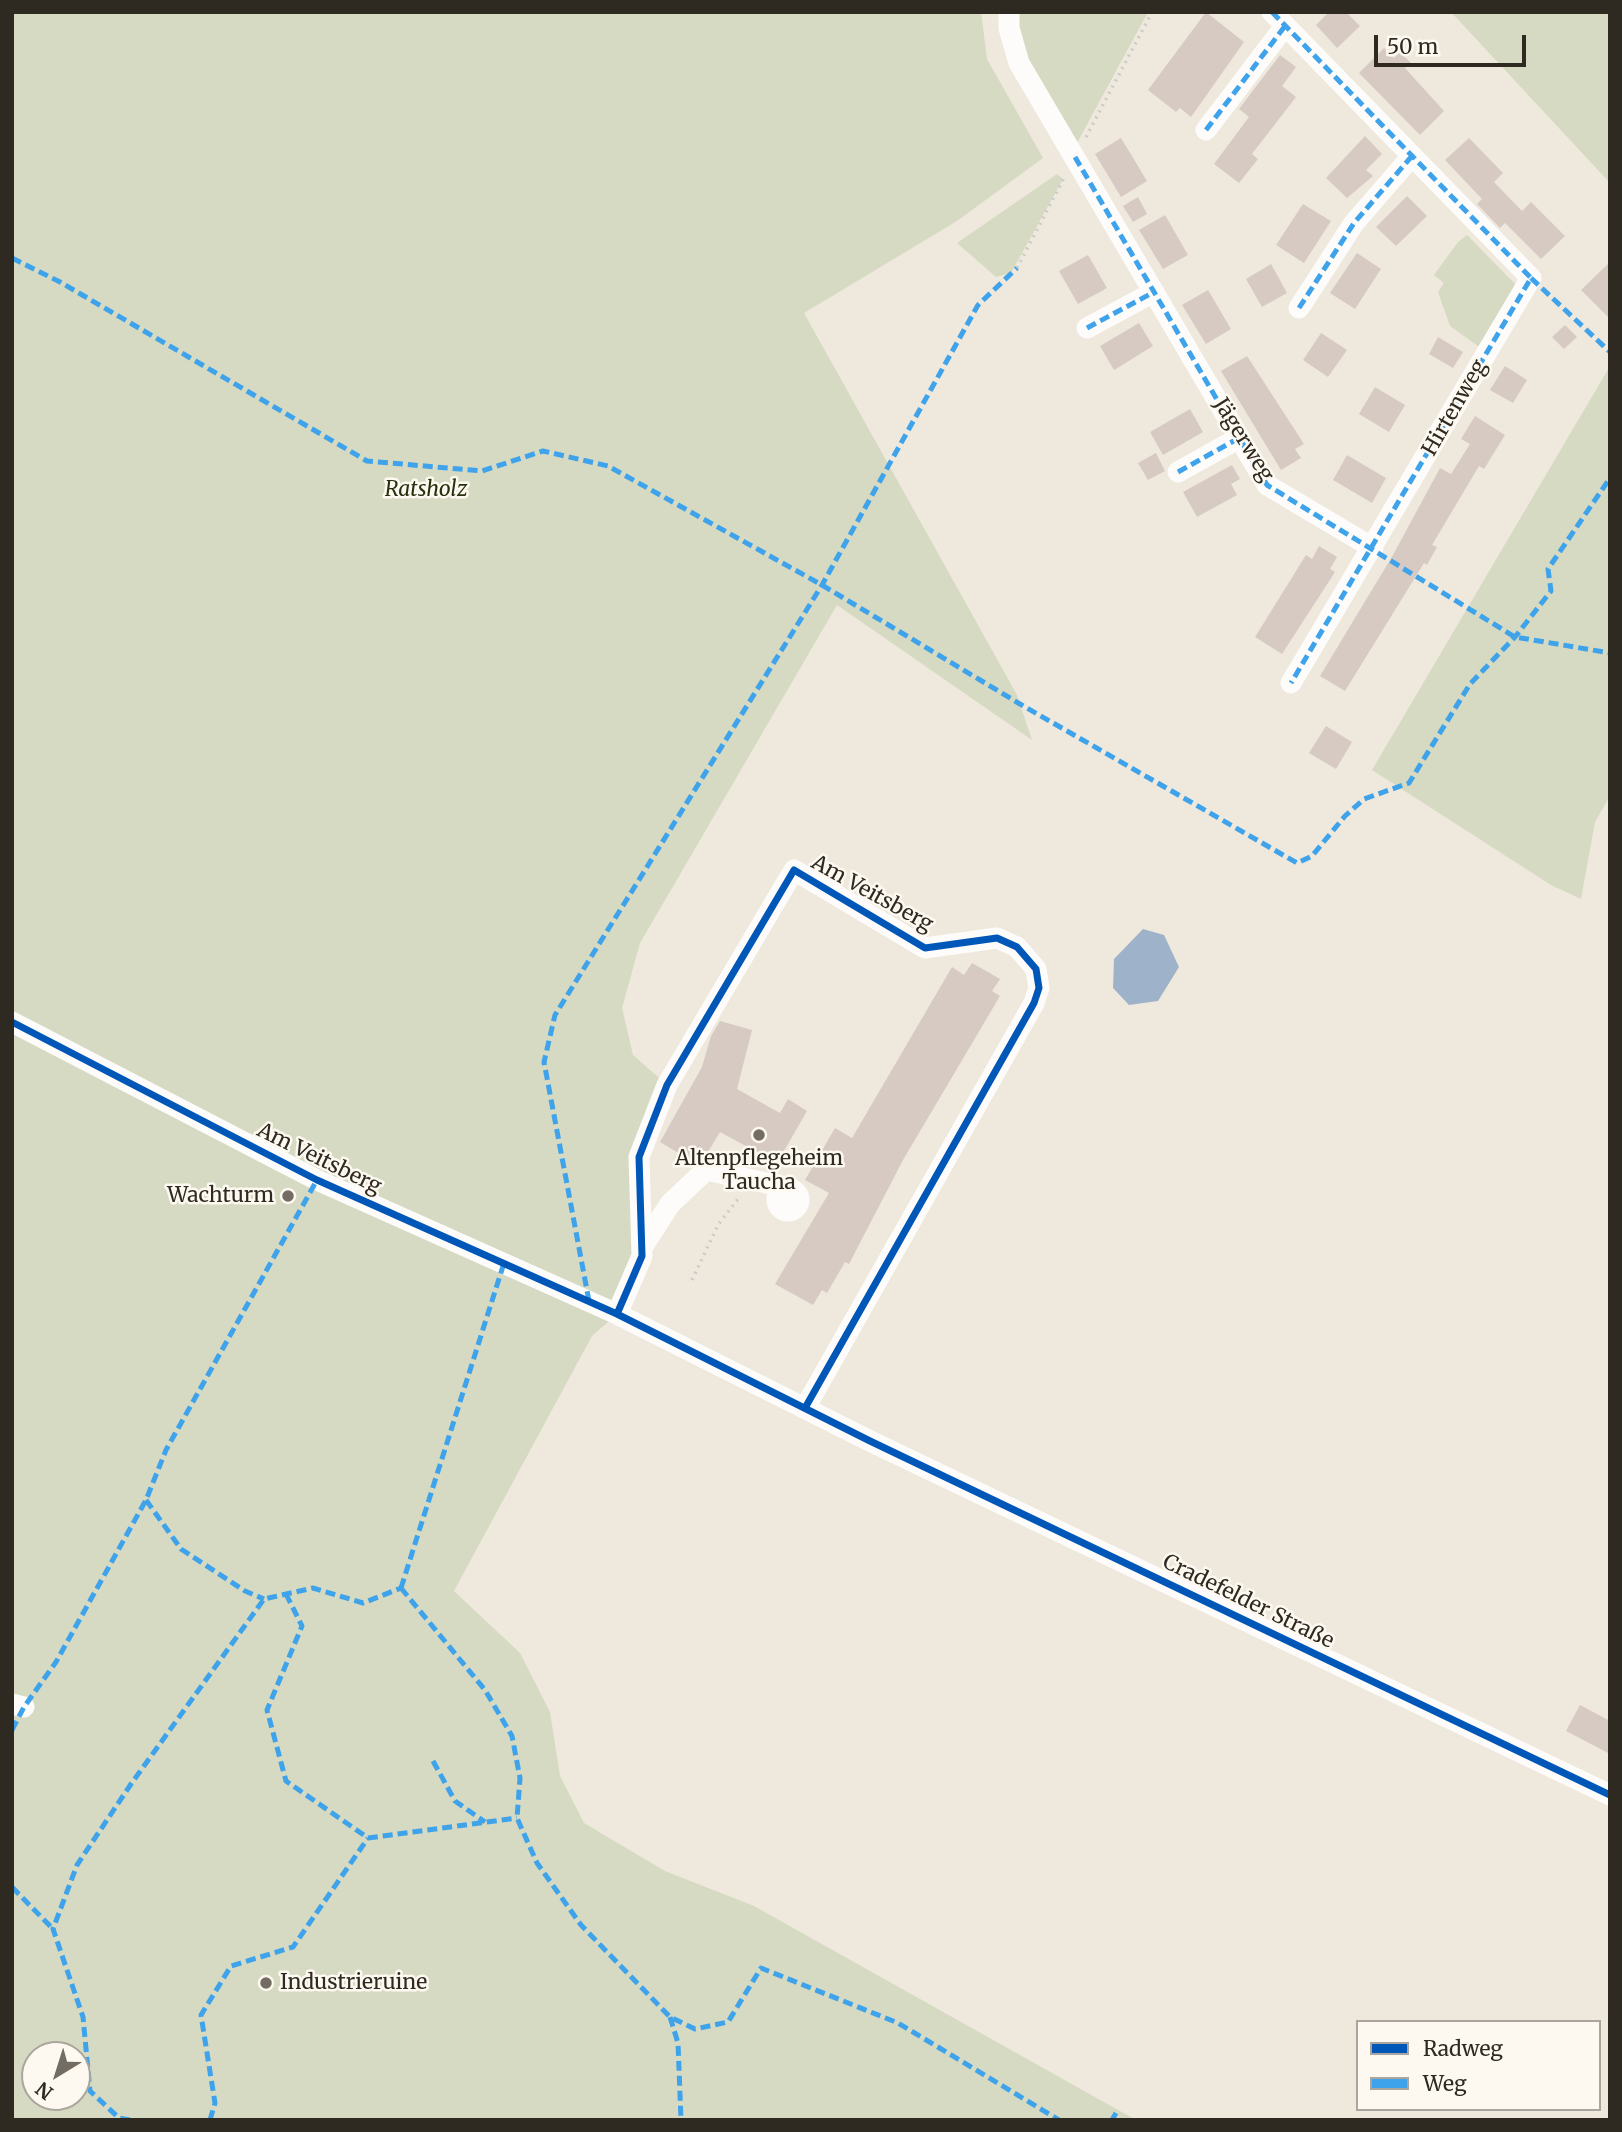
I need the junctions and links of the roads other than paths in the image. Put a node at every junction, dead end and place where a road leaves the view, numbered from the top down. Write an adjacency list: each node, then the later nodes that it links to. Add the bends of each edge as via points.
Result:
1 (1009, 12): 5 (street, Jägerweg, via 1019,63)
2 (1279, 19): 3 (street, Hirtenweg); 4 (street, Hirtenweg)
3 (1206, 130)
4 (1412, 156): 6 (street, via 1354,223); 10 (street, Hirtenweg, via 1531,278)
5 (1154, 292): 7 (street); 8 (street, Jägerweg)
6 (1299, 308)
7 (1087, 328)
8 (1239, 438): 9 (street); 10 (street, Jägerweg, via 1267,485)
9 (1178, 472)
10 (1373, 548): 11 (street, Hirtenweg)
11 (1291, 683)
12 (12, 1022): 15 (street, Am Veitsberg, via 317,1180)
13 (790, 1188): 14 (street, via 706,1170 670,1204)
14 (643, 1246): 15 (street, Am Veitsberg); 16 (street, Am Veitsberg, via 639,1157 667,1085 794,870 925,948 998,938 1026,956 1036,969 1039,988 1034,1003)
15 (617, 1314): 16 (street, Am Veitsberg)
16 (805, 1408): 17 (street, Am Veitsberg)
17 (870, 1441): 18 (street, Cradefelder Straße)
18 (1610, 1795)

